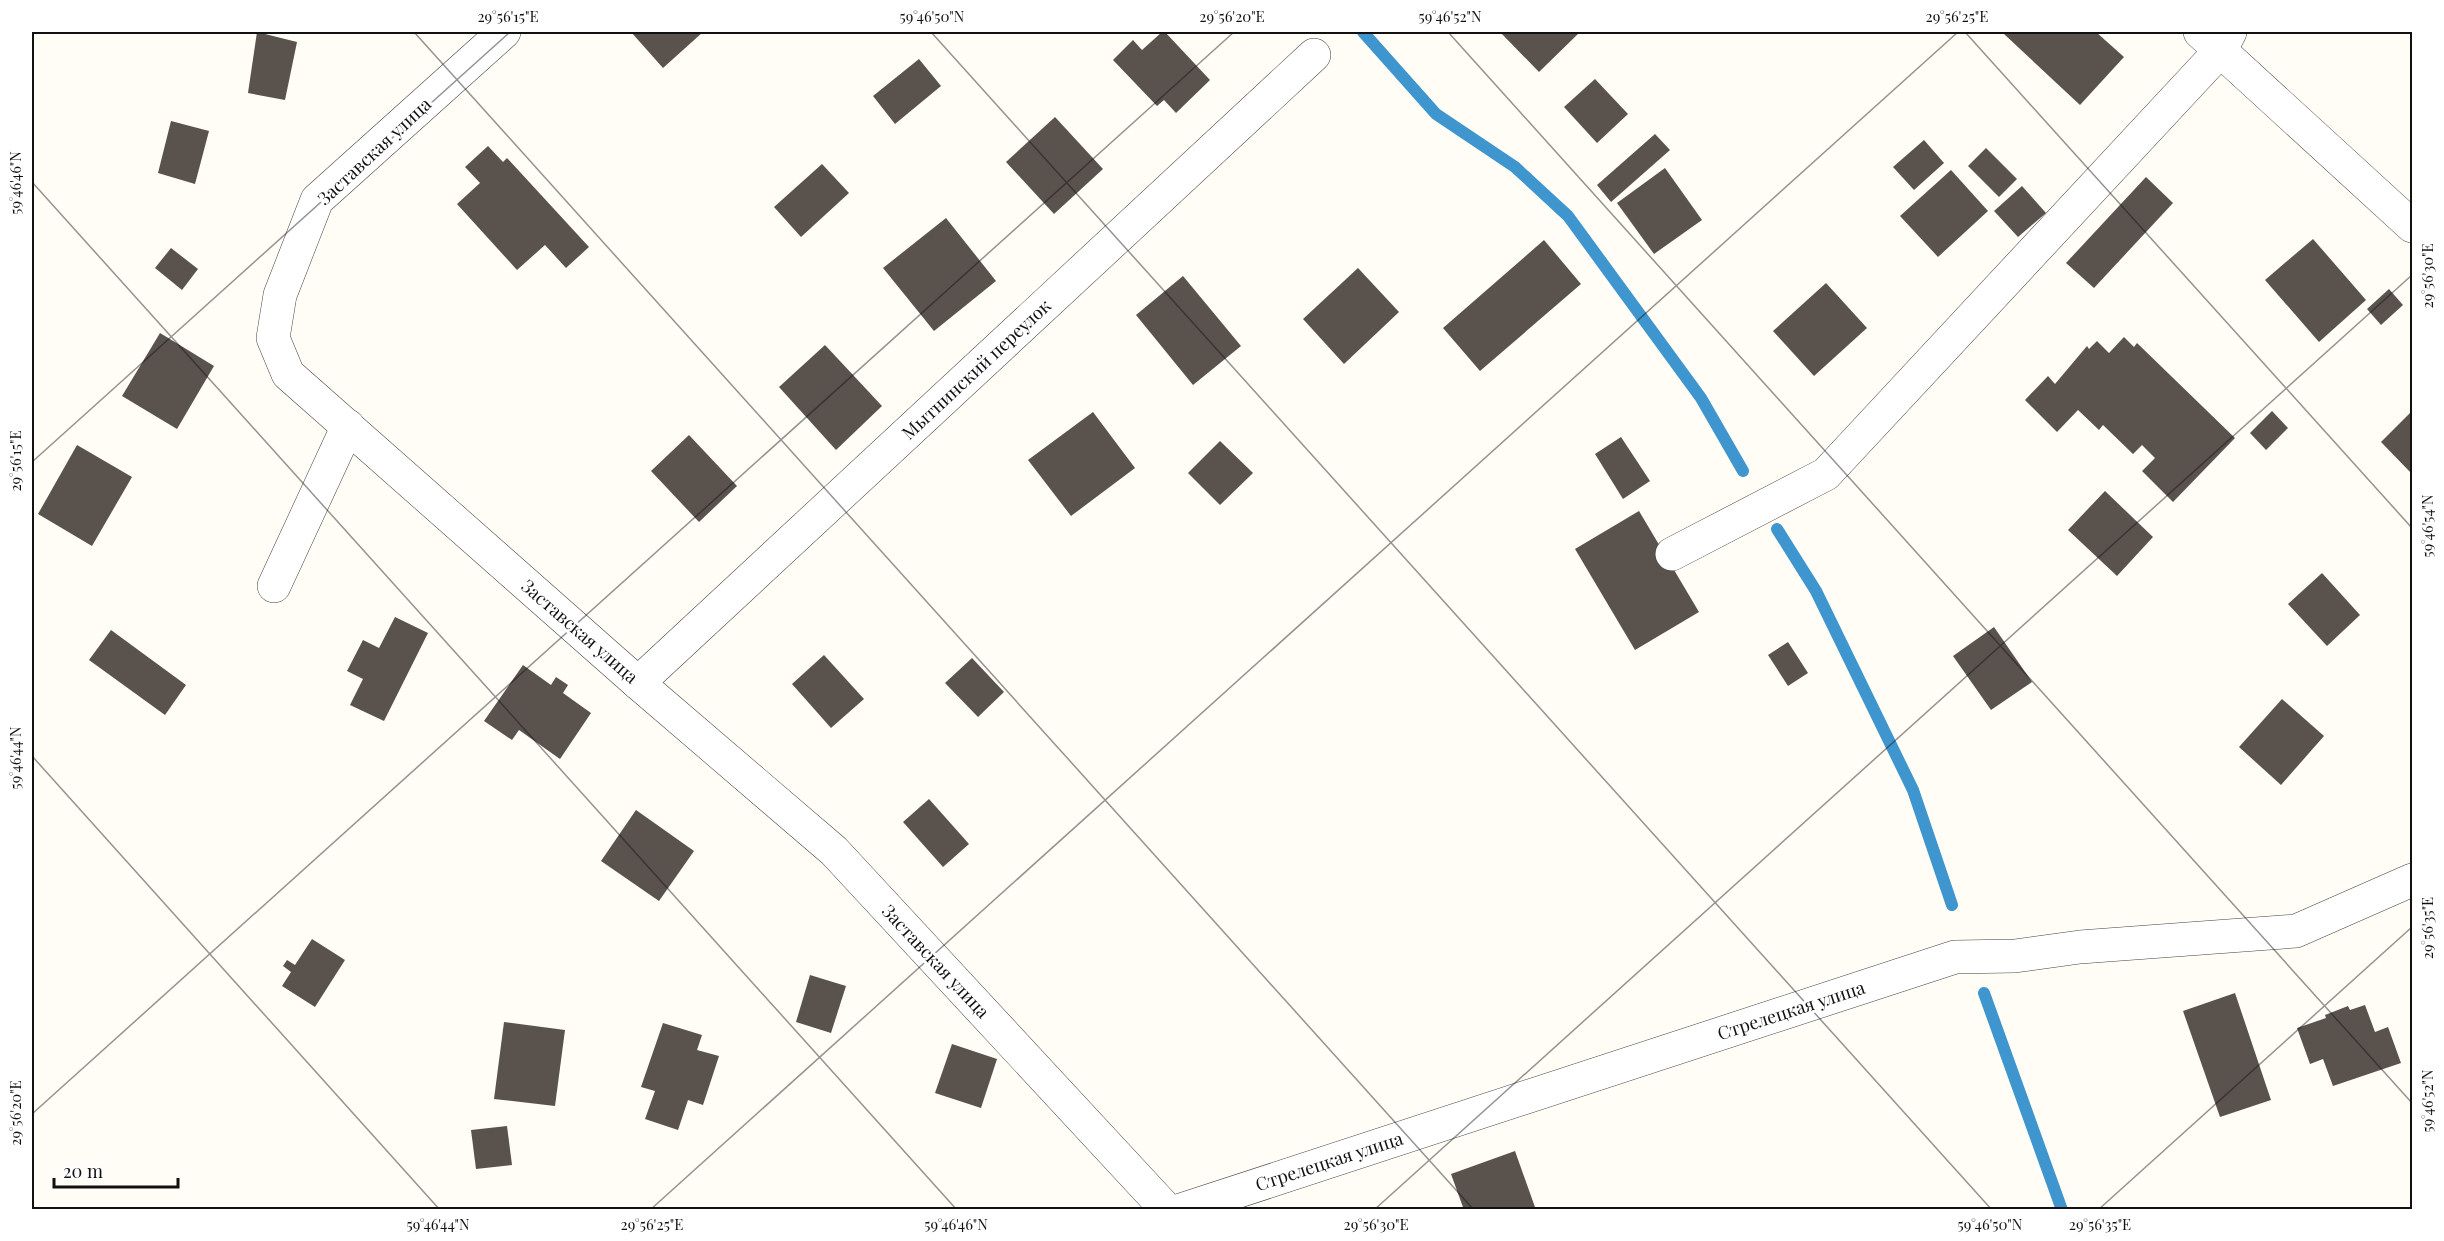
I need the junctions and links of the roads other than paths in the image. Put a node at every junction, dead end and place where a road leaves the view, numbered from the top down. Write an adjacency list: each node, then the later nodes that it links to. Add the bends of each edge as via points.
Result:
1 (504, 32): 5 (street, Заставская улица, via 317,200 280,295 273,338 288,374)
2 (2217, 38): 4 (street); 6 (street, via 1826,474)
3 (1314, 55): 8 (street, Мытнинский переулок)
4 (2412, 226)
5 (348, 426): 7 (street); 8 (street, Заставская улица)
6 (1672, 554)
7 (274, 586)
8 (638, 682): 10 (street, Заставская улица, via 834,851)
9 (2412, 880): 11 (street, Стрелецкая улица, via 2296,931 2080,947 2015,956 1955,957)
10 (1167, 1209)
11 (1181, 1209)

